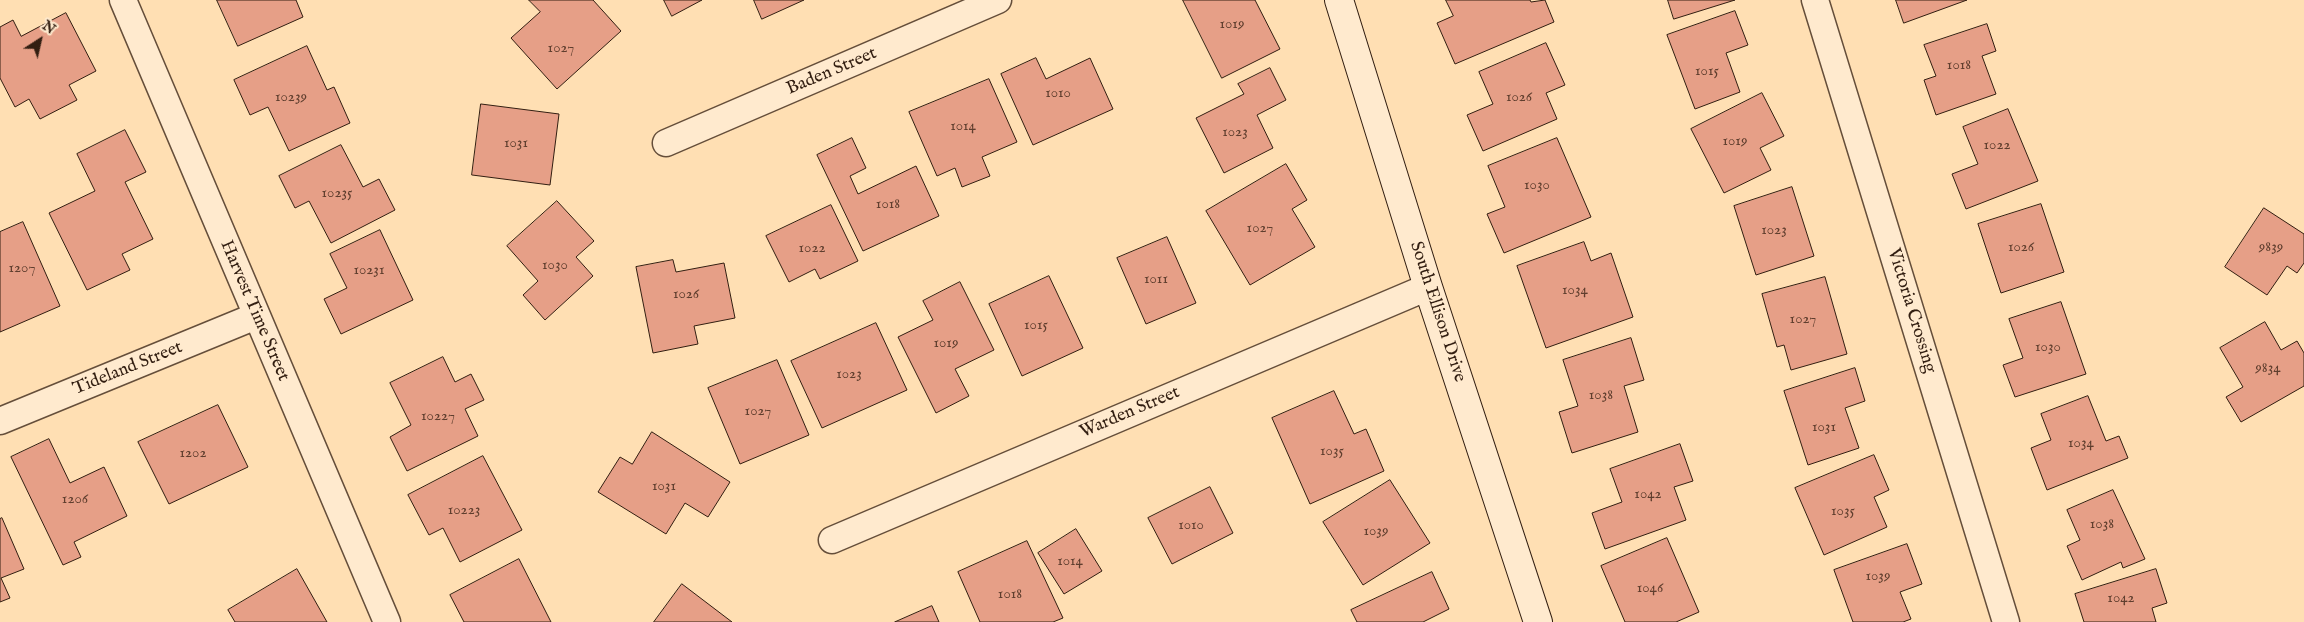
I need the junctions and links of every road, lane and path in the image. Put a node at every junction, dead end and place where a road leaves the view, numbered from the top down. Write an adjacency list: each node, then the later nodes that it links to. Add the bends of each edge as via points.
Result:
1 (123, 0): 7 (street, Harvest Time Street)
2 (998, 0): 5 (street, Baden Street)
3 (1339, 0): 6 (street, South Ellison Drive)
4 (1815, 0): 12 (street, Victoria Crossing)
5 (666, 143)
6 (1428, 286): 9 (street, Warden Street); 11 (street, South Ellison Drive)
7 (256, 316): 8 (street, Tideland Street); 10 (street, Harvest Time Street)
8 (0, 421)
9 (832, 540)
10 (387, 622)
11 (1538, 622)
12 (2006, 622)

